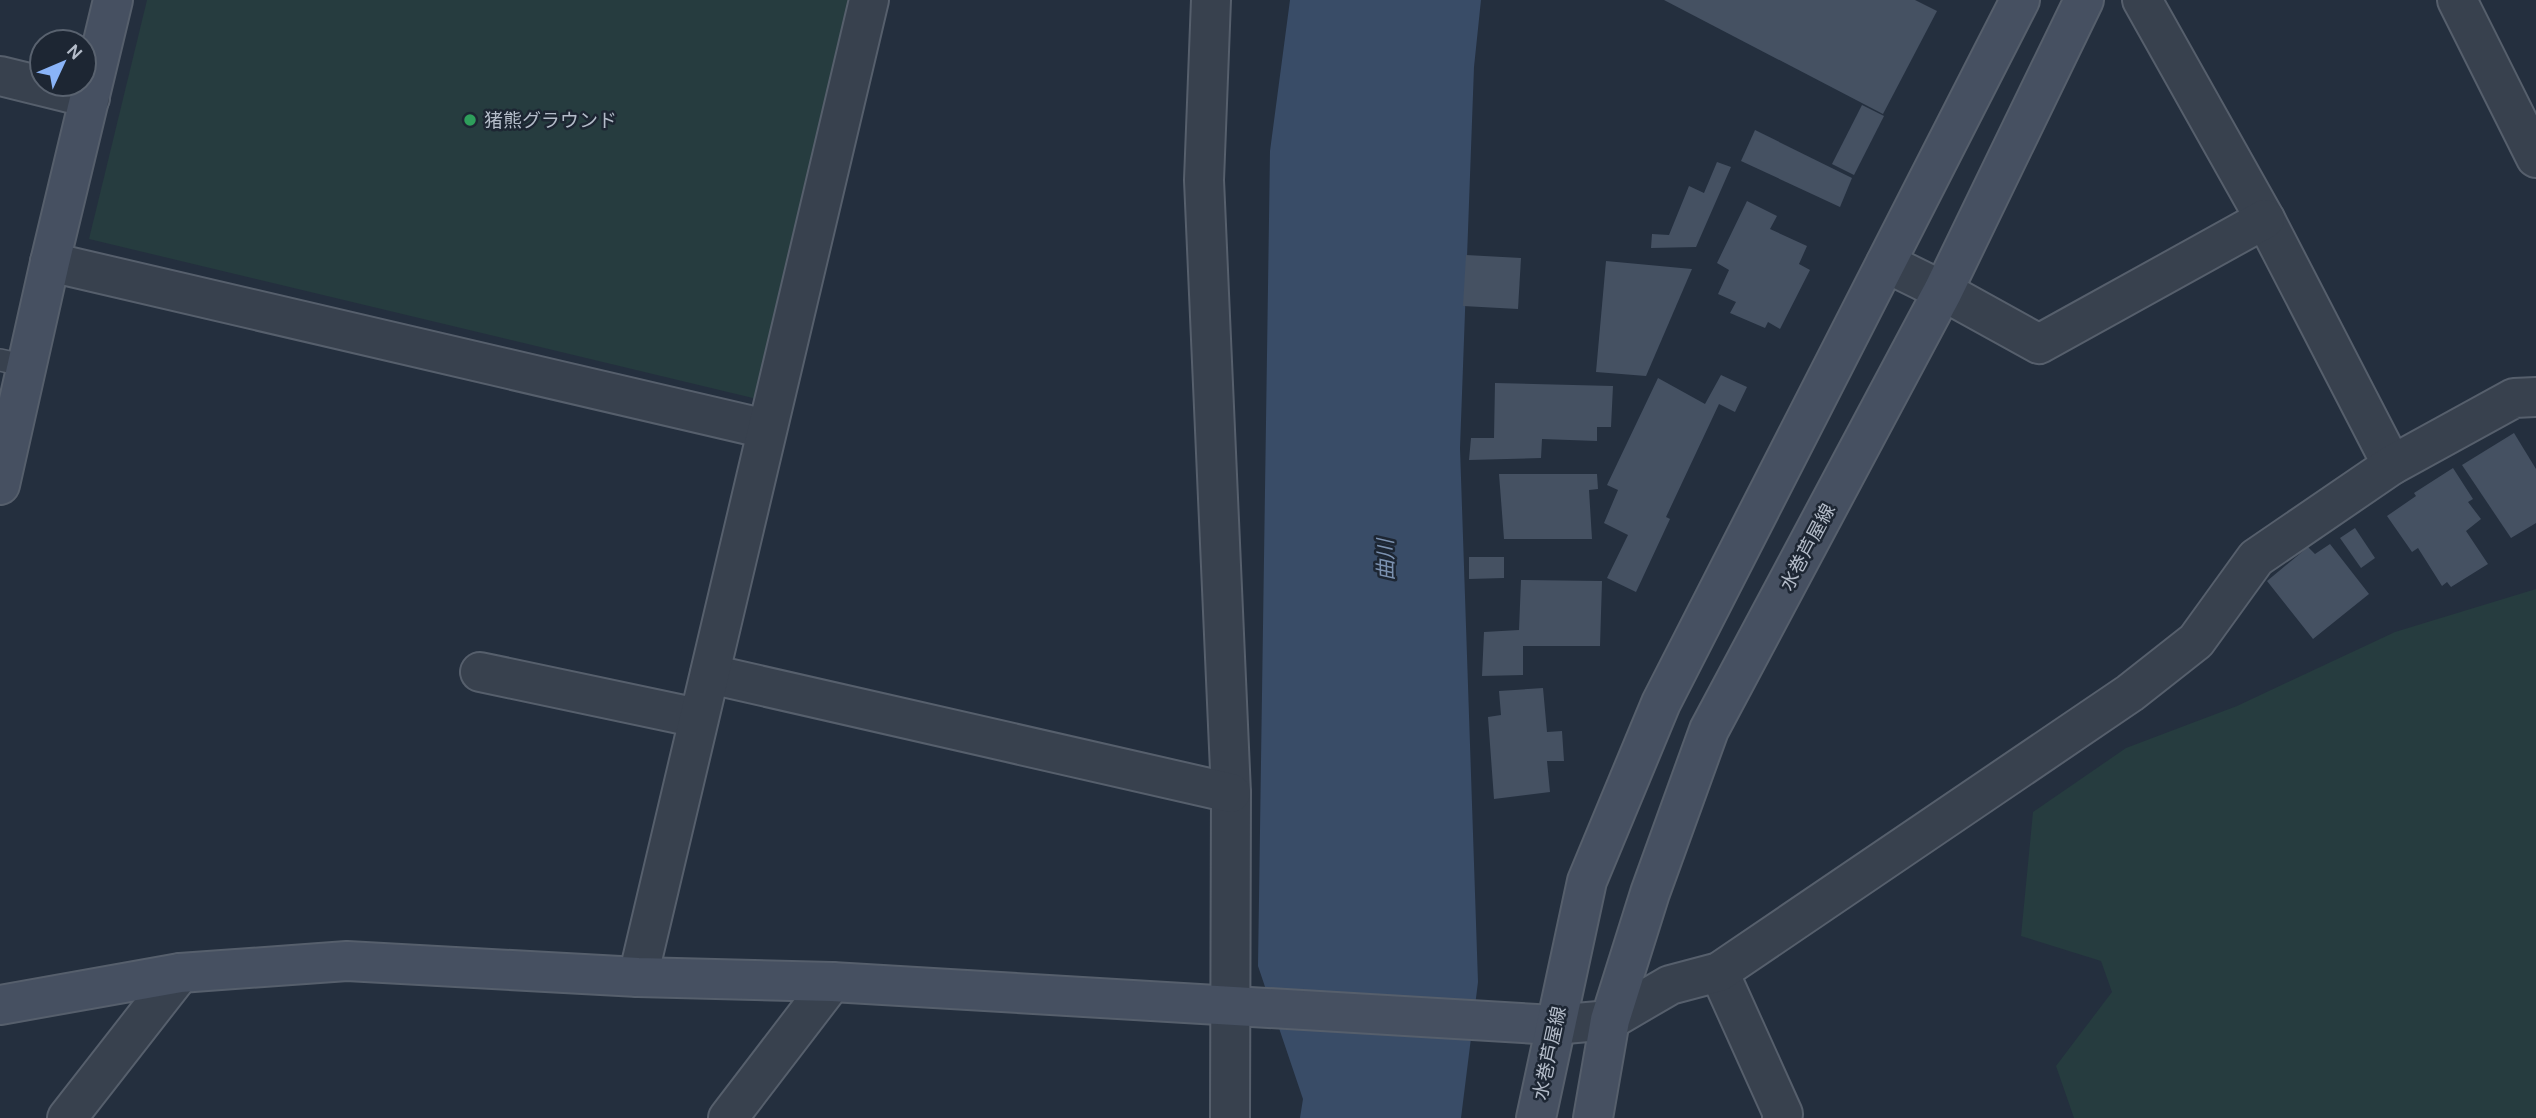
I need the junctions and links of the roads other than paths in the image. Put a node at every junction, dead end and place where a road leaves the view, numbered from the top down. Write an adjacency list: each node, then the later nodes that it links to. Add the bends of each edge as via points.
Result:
1 (113, 0): 10 (main road)
2 (869, 0): 21 (street)
3 (1211, 0): 27 (street, via 1204,180)
4 (2020, 0): 17 (main road, 水巻芦屋線)
5 (2084, 0): 18 (main road, 水巻芦屋線)
6 (2142, 0): 15 (street)
7 (2457, 0): 9 (street)
8 (2492, 0): 9 (street)
9 (2477, 43): 14 (street)
10 (98, 63)
11 (0, 76): 12 (street)
12 (28, 83)
13 (90, 98): 16 (main road)
14 (2536, 158)
15 (2265, 219): 18 (street, via 2039,344); 22 (street)
16 (50, 262): 19 (main road); 21 (street)
17 (1886, 263): 18 (street); 35 (main road, 水巻芦屋線, via 1661,703 1587,881)
18 (1942, 291): 34 (main road, 水巻芦屋線, via 1709,730)
19 (13, 363): 23 (main road)
20 (2536, 397): 22 (street, via 2514,398)
21 (766, 429): 25 (street)
22 (2392, 465): 29 (street, via 2256,558 2196,641 2130,693)
23 (0, 485)
24 (480, 672): 26 (street)
25 (710, 674): 26 (street); 27 (street)
26 (698, 718): 30 (street)
27 (1231, 793): 33 (street)
28 (180, 972): 30 (main road, via 347,961); 32 (main road); 36 (street)
29 (1719, 972): 34 (street, via 1670,985); 41 (street)
30 (638, 977): 31 (main road)
31 (832, 982): 33 (main road); 37 (street)
32 (0, 1004)
33 (1242, 1006): 35 (main road); 38 (street)
34 (1610, 1020): 35 (street); 40 (main road, 水巻芦屋線)
35 (1554, 1025): 39 (main road, 水巻芦屋線)
36 (67, 1118)
37 (728, 1118)
38 (1230, 1118)
39 (1536, 1118)
40 (1593, 1118)
41 (1782, 1118)

